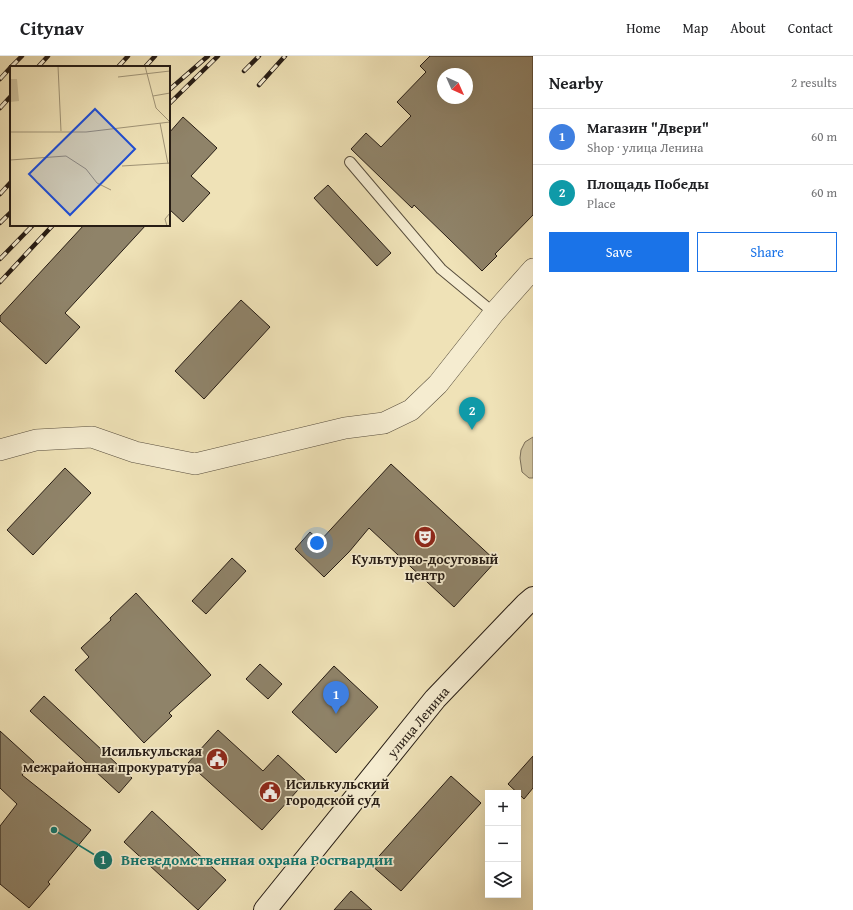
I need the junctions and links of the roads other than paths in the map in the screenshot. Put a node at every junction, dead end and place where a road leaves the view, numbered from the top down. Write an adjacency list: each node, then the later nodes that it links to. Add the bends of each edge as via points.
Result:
1 (350, 162): 3 (lane, via 441,269)
2 (533, 269): 3 (street)
3 (494, 313): 4 (street, via 438,384 411,410 384,423 345,428 195,464 135,452 92,437 36,440)
4 (0, 450)
5 (533, 598): 6 (street, улица Ленина, via 435,699)
6 (265, 910)

